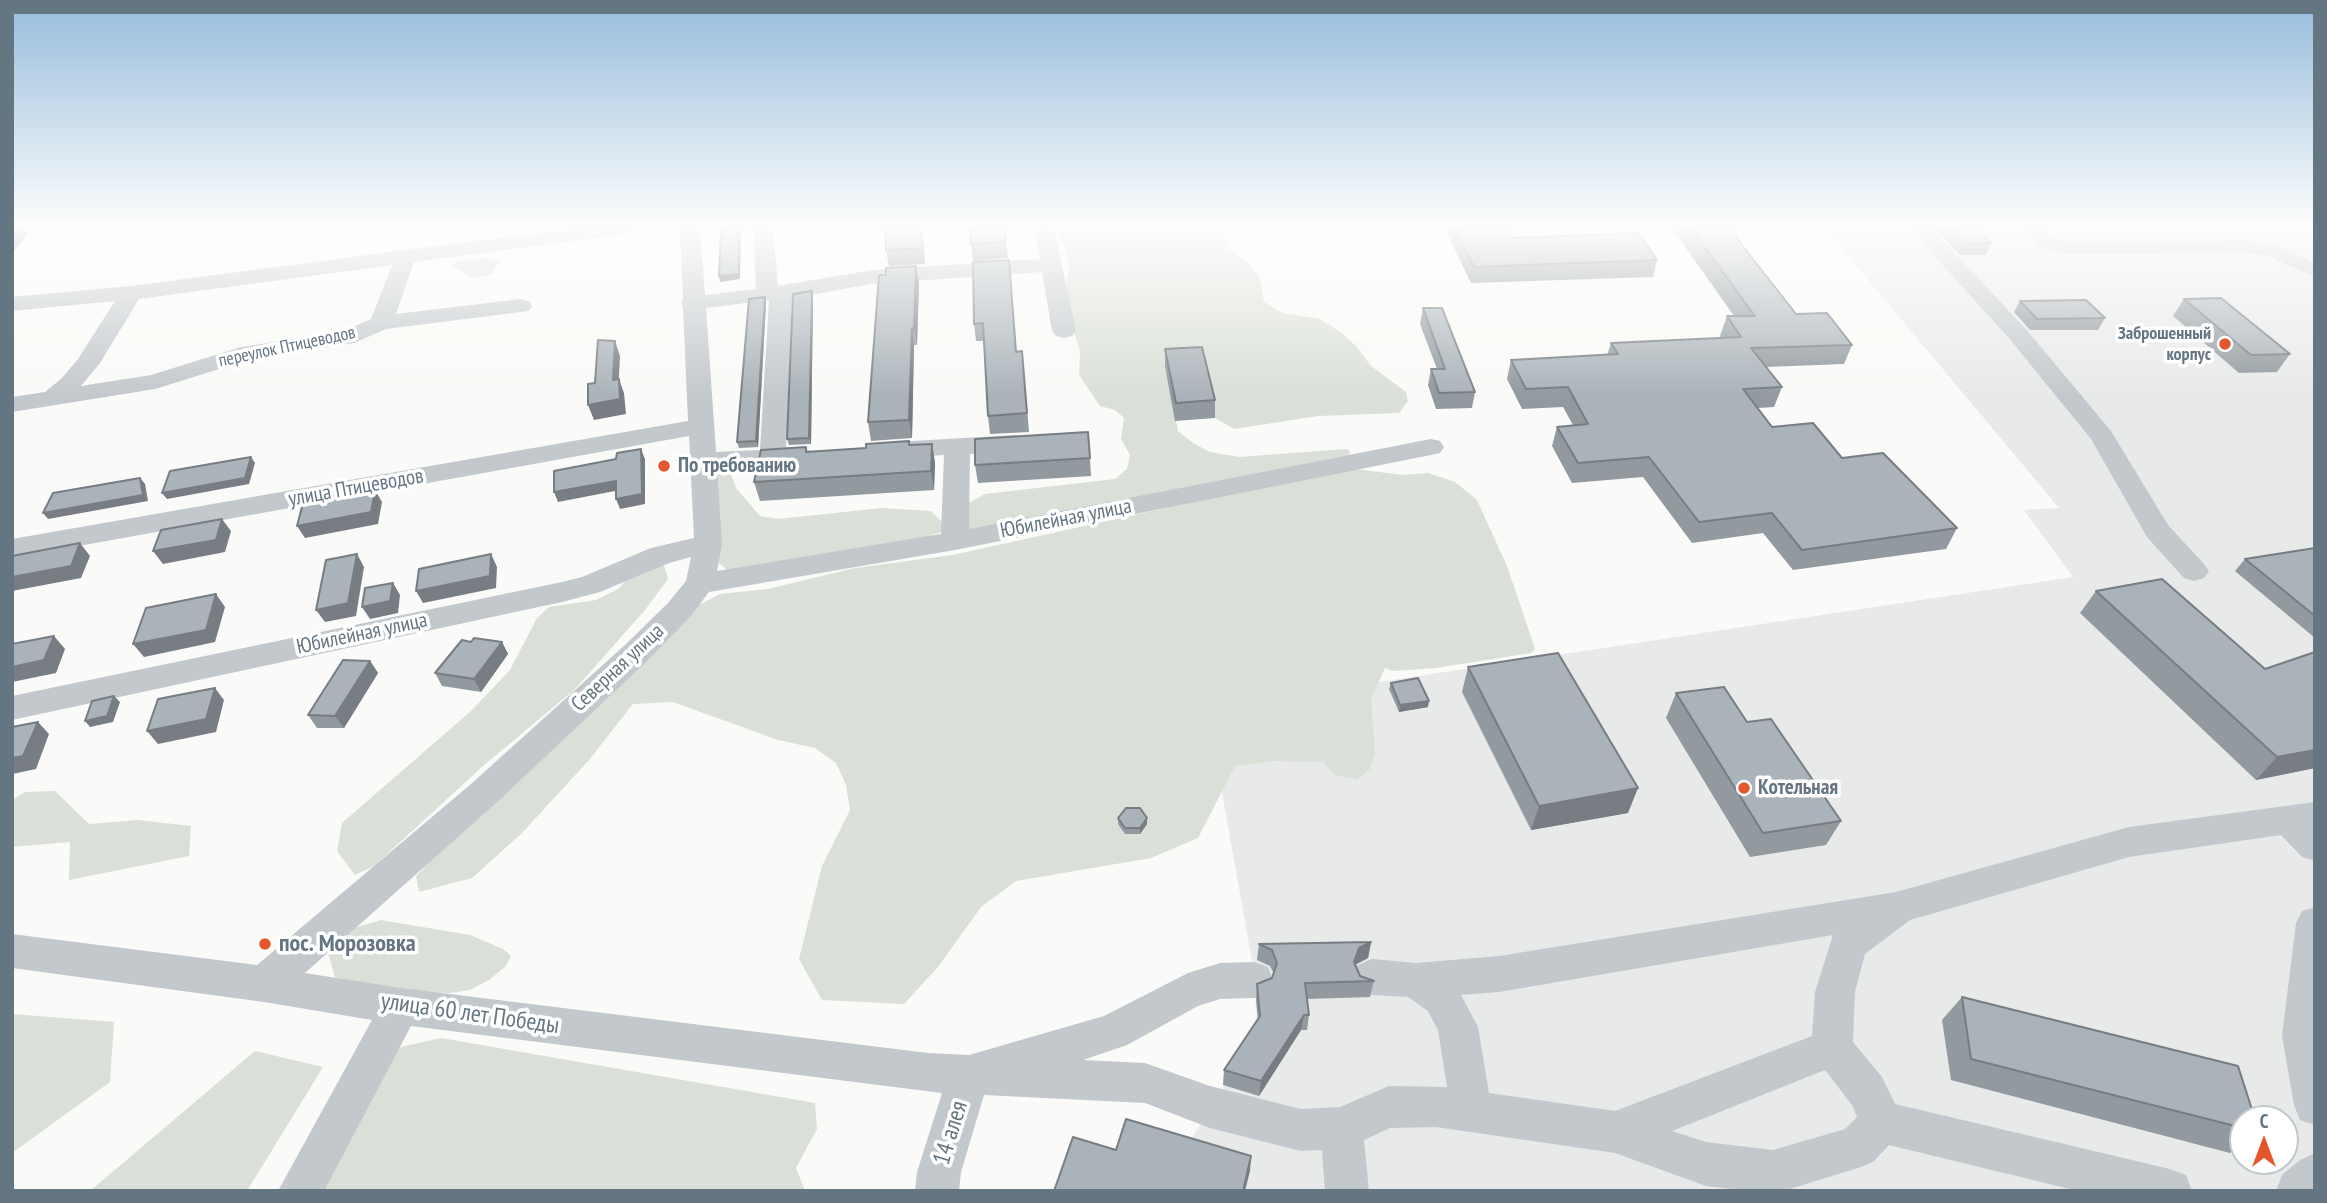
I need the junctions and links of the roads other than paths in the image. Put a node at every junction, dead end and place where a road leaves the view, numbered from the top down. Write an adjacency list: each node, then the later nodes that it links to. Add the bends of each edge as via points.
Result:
1 (208, 283): 9 (street)
2 (396, 283): 13 (street)
3 (691, 283): 10 (street, Северная улица)
4 (773, 283): 8 (street)
5 (842, 283): 8 (street)
6 (1056, 283): 14 (street)
7 (1970, 283): 28 (street, via 2102,436 2157,531)
8 (774, 292): 10 (street); 23 (street)
9 (131, 293): 11 (street); 15 (street, via 88,363)
10 (692, 303): 17 (street, Северная улица)
11 (12, 304)
12 (522, 306): 13 (street, переулок Птицеводов)
13 (381, 323): 15 (street, переулок Птицеводов, via 326,343 264,349 155,382)
14 (1064, 331)
15 (52, 399): 16 (street, переулок Птицеводов)
16 (12, 405)
17 (699, 427): 24 (street, Северная улица); 27 (street, улица Птицеводов)
18 (1035, 442): 19 (street)
19 (957, 447): 21 (street); 25 (street)
20 (1431, 447): 25 (street, Юбилейная улица)
21 (865, 452)
22 (826, 455): 23 (street)
23 (773, 458): 24 (street)
24 (702, 461): 26 (street, Северная улица)
25 (955, 541): 29 (street, Юбилейная улица)
26 (708, 544): 29 (street, Северная улица); 30 (street, Юбилейная улица, via 662,555 562,592)
27 (12, 549)
28 (2194, 571)
29 (700, 583): 38 (street, Северная улица, via 636,653 514,766)
30 (12, 708)
31 (2306, 827): 32 (street, via 2129,842)
32 (1899, 907): 37 (street, via 1499,974); 40 (street, via 1848,944 1835,992)
33 (2315, 923): 42 (street, via 2302,1036)
34 (12, 951): 38 (street, улица 60 лет Победы)
35 (1372, 977): 37 (street)
36 (1254, 981): 41 (street, via 1220,981 1188,991 1113,1032)
37 (1416, 981): 43 (street, via 1442,998 1458,1027)
38 (264, 984): 39 (street, улица 60 лет Победы)
39 (401, 1006): 41 (street, улица 60 лет Победы); 48 (street)
40 (1832, 1048): 44 (street, via 1867,1091); 46 (street)
41 (948, 1074): 45 (street, улица 60 лет Победы, via 1145,1083 1210,1107 1301,1130); 49 (street, 14 алея)
42 (2315, 1105)
43 (1471, 1111): 45 (street, via 1389,1107); 46 (street)
44 (1881, 1122): 46 (street, via 1858,1147 1773,1172 1706,1164); 51 (street)
45 (1341, 1128): 50 (street)
46 (1615, 1132)
47 (2315, 1175): 52 (street)
48 (300, 1191)
49 (937, 1191)
50 (1347, 1191)
51 (2171, 1191)
52 (2298, 1191)

